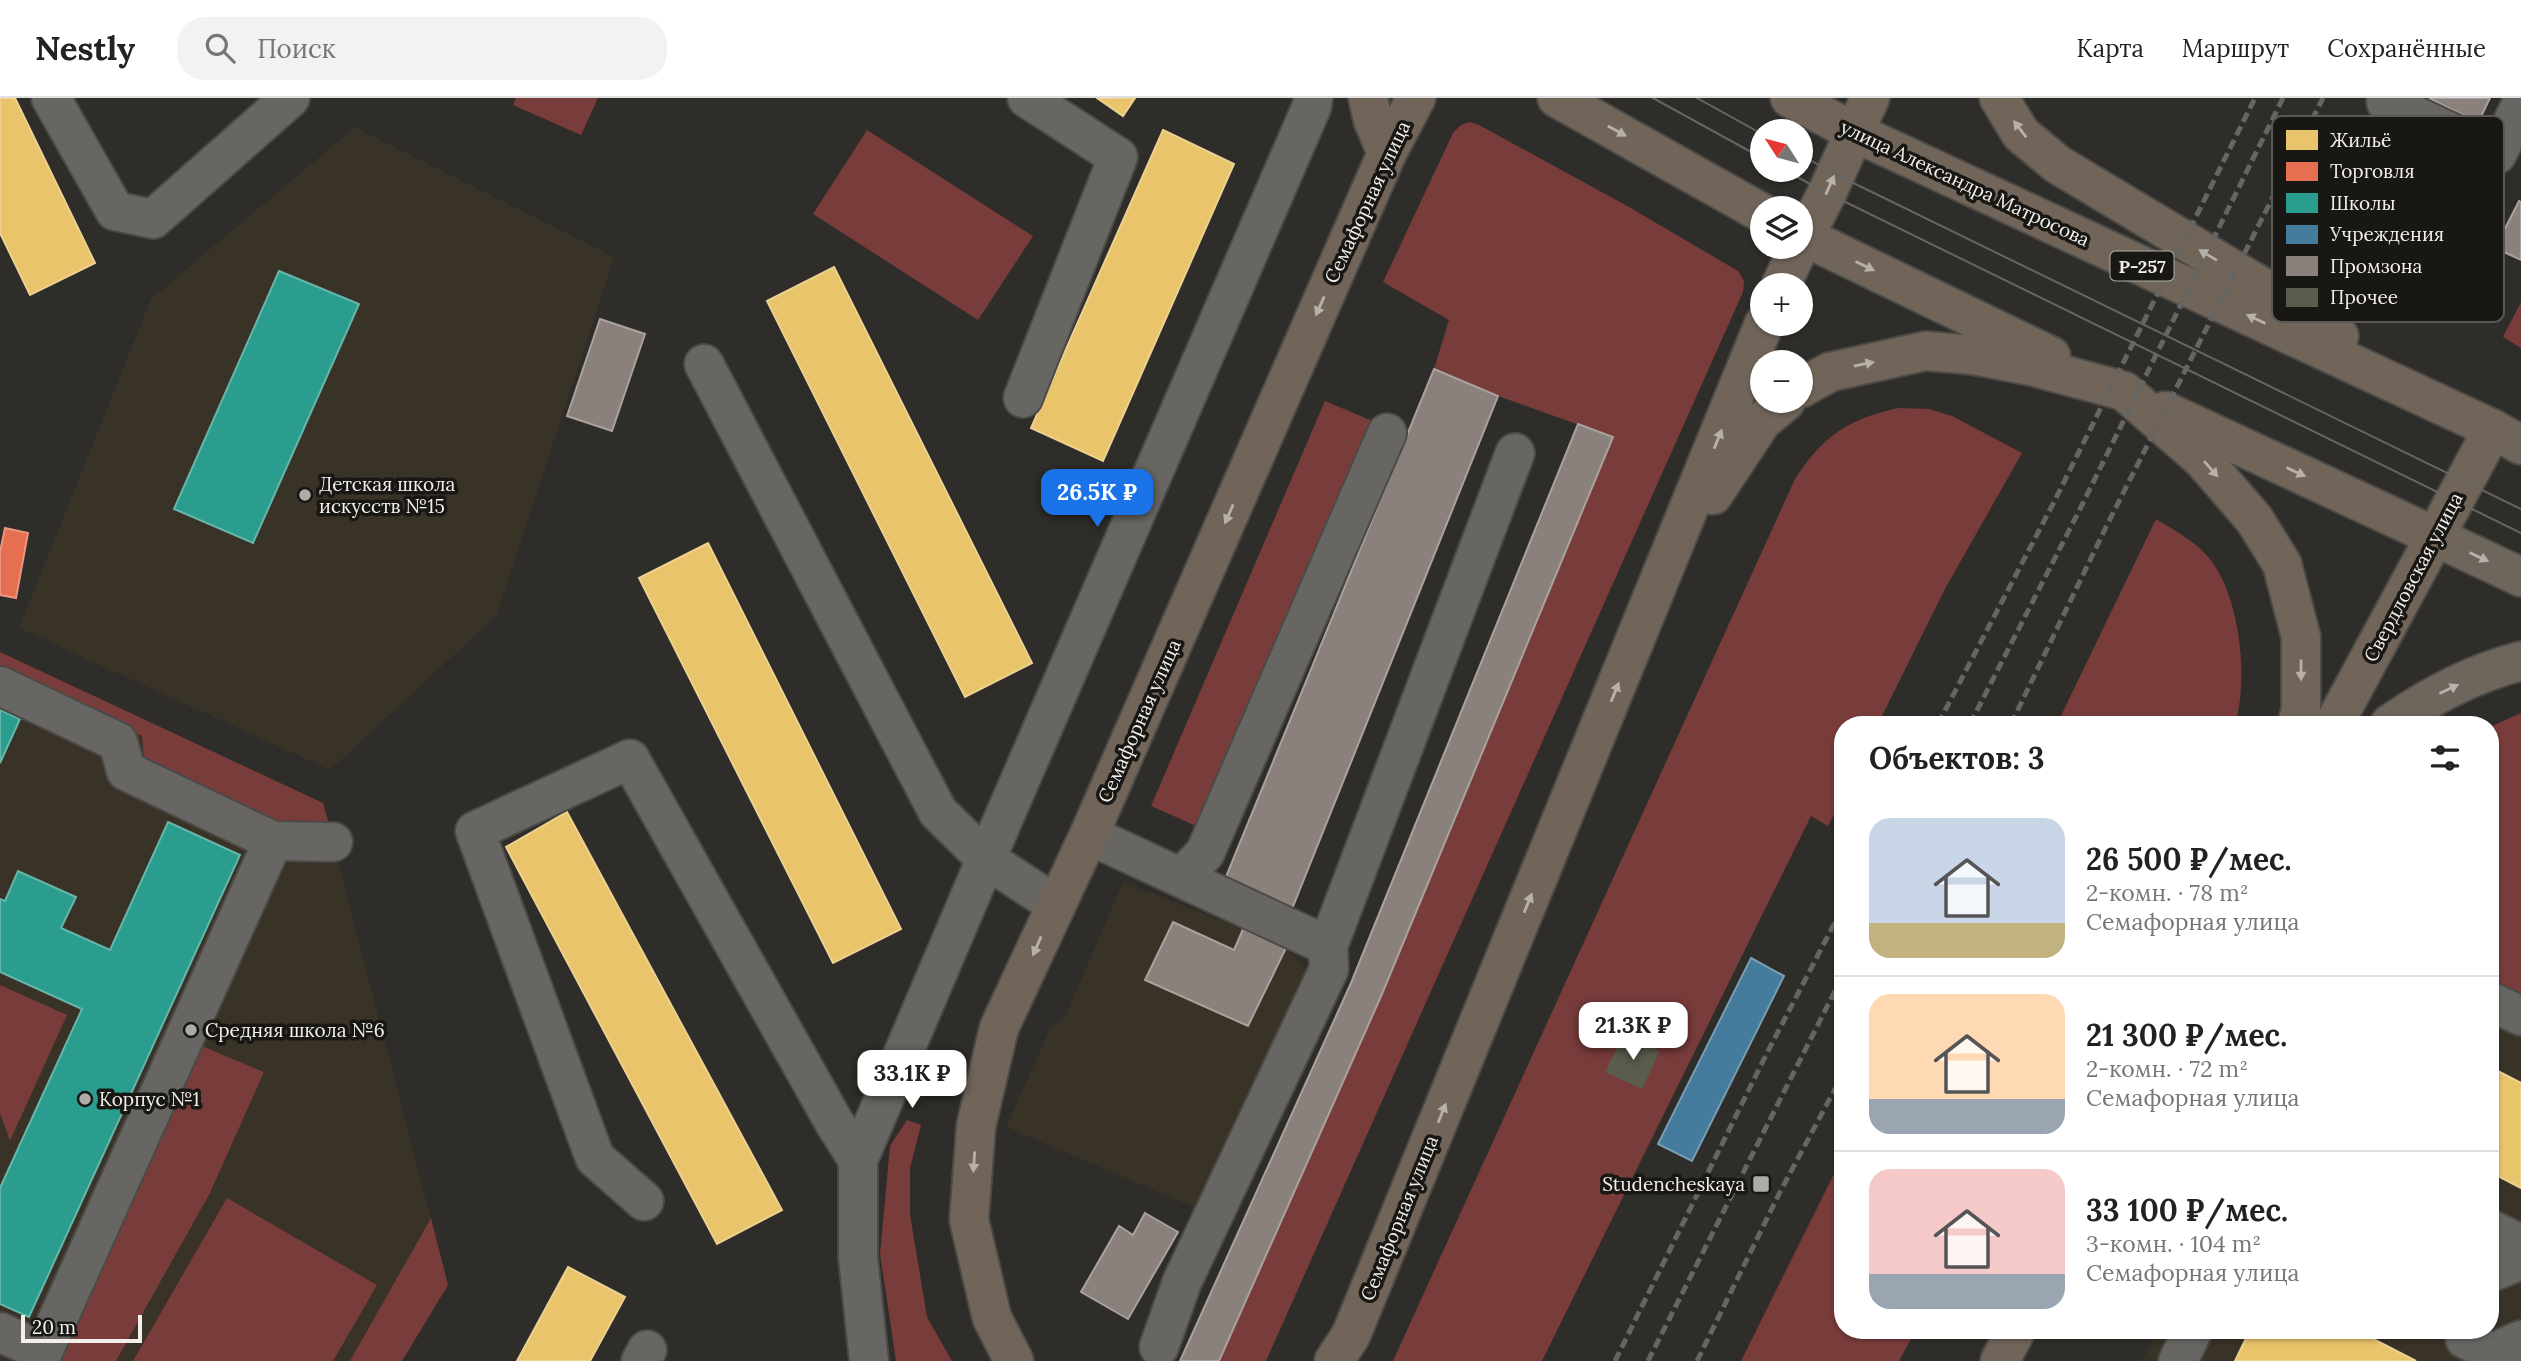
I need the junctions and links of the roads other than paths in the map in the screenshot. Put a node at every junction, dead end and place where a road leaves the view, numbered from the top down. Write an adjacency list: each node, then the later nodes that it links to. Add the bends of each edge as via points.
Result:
1 (51, 98): 2 (street, via 115,211 153,219)
2 (290, 98)
3 (1027, 98): 26 (street, via 1118,156)
4 (1313, 98): 43 (street)
5 (1368, 98): 16 (highway)
6 (1416, 98): 16 (highway, Семафорная улица)
7 (1557, 98): 17 (highway, one-way to 17)
8 (1790, 98): 14 (highway, улица Александра Матросова / Р-257)
9 (1870, 98): 14 (highway)
10 (1999, 98): 20 (highway, one-way to 10, via 2057,164 2021,134)
11 (2388, 98): 13 (street, via 2386,102)
12 (2521, 105): 15 (street)
13 (2416, 116)
14 (1854, 132): 18 (highway, one-way to 14); 27 (highway, улица Александра Матросова / Р-257, one-way to 14)
15 (2504, 140)
16 (1387, 153): 40 (highway, Семафорная улица, one-way to 40)
17 (1750, 206)
18 (1813, 218)
19 (1813, 246): 25 (highway, one-way to 25)
20 (2272, 293)
21 (2319, 322): 27 (highway, one-way to 21)
22 (1759, 336): 33 (highway, Семафорная улица, one-way to 22)
23 (704, 364): 43 (street, via 938,812)
24 (1813, 381): 25 (highway, one-way to 25, via 1830,372 1926,351 2031,366)
25 (2123, 391): 32 (highway, one-way to 32); 37 (highway, one-way to 37, via 2203,460 2254,519 2282,564 2301,637)
26 (1023, 398)
27 (2429, 399): 30 (highway, улица Александра Матросова / Р-257)
28 (1772, 413): 33 (highway)
29 (1387, 433): 44 (street, via 1205,853)
30 (2507, 437): 32 (highway, Свердловская улица / Р-257)
31 (1515, 453): 46 (street)
32 (2436, 537): 34 (main road, one-way to 34); 38 (highway, Свердловская улица / Р-257)
33 (1665, 570): 59 (highway, Семафорная улица, one-way to 33)
34 (2521, 577)
35 (2521, 661): 39 (main road, one-way to 35, via 2422,701)
36 (0, 686): 41 (street, via 118,742 126,771)
37 (2300, 716)
38 (2338, 716)
39 (2401, 716)
40 (1089, 835): 44 (street); 45 (highway, Семафорная улица)
41 (273, 841): 42 (street); 55 (street, via 43,1352)
42 (333, 842)
43 (986, 859): 45 (street); 49 (street)
44 (1182, 877): 46 (street)
45 (1055, 904): 61 (highway, Семафорная улица, one-way to 61, via 999,1028 976,1126 969,1220 992,1318)
46 (1328, 946): 58 (street, via 1329,969 1182,1282)
47 (2499, 1005): 48 (street)
48 (2521, 1016)
49 (858, 1160): 50 (street, via 629,759 475,831 595,1158); 60 (street, via 858,1258)
50 (644, 1201)
51 (2499, 1233): 52 (street)
52 (2521, 1244)
53 (2521, 1259): 54 (street)
54 (2499, 1269)
55 (0, 1332)
56 (2012, 1339): 62 (highway)
57 (2189, 1339): 63 (street)
58 (1159, 1347)
59 (1342, 1352)
60 (869, 1361)
61 (1014, 1361)
62 (2000, 1361)
63 (2178, 1361)

